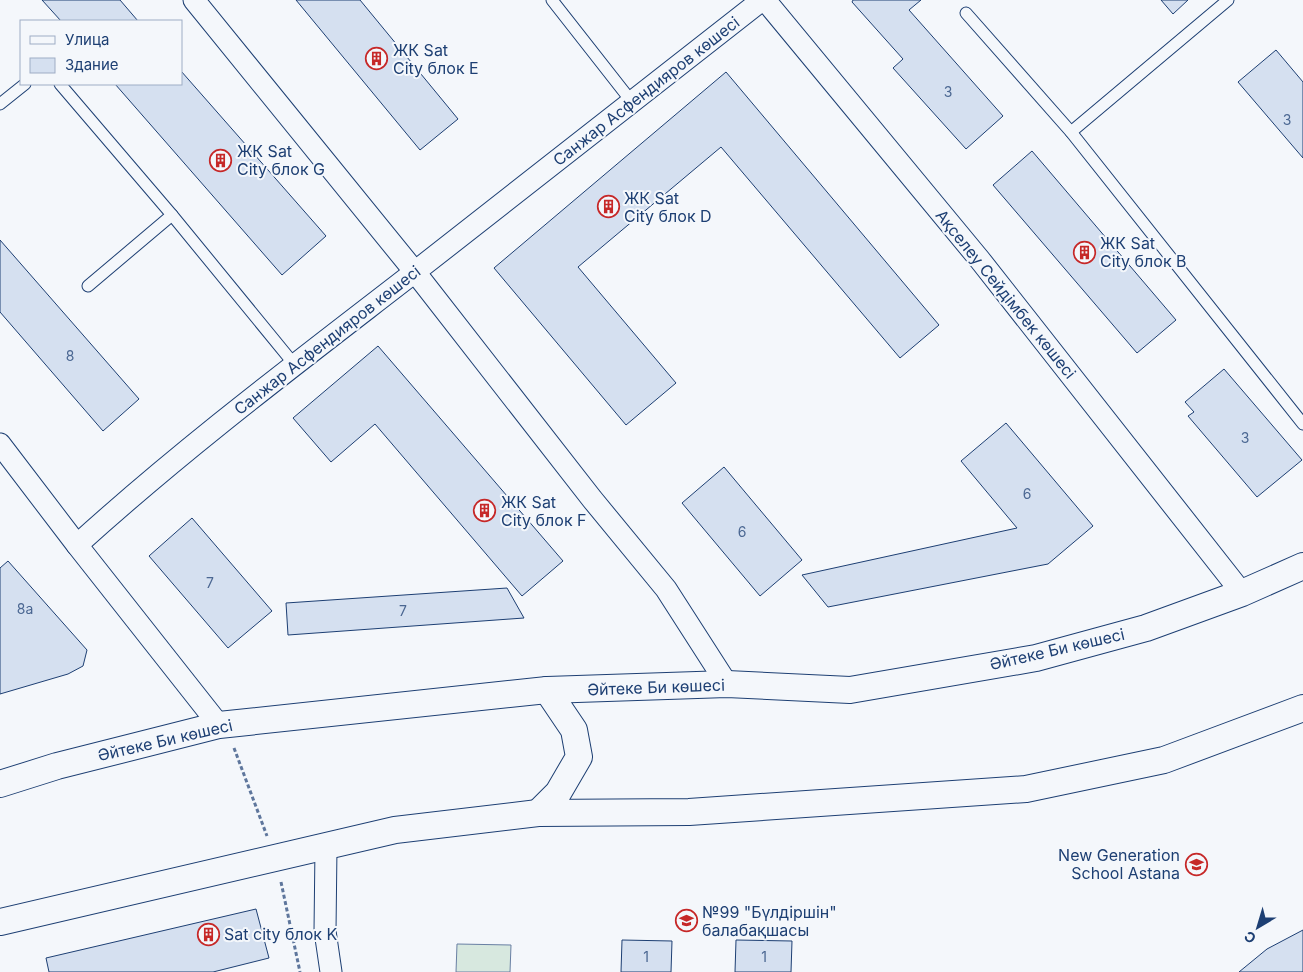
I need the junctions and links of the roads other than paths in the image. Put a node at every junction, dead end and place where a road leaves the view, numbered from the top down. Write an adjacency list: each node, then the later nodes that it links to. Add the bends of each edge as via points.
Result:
1 (194, 0): 12 (street)
2 (552, 0): 8 (lane)
3 (763, 0): 8 (street, Санжар Асфендияров көшесі); 19 (street, Ақселеу Сейдімбек көшесі, via 980,260)
4 (1228, 0): 10 (lane)
5 (966, 13): 10 (lane)
6 (24, 85): 9 (lane)
7 (61, 85): 11 (lane)
8 (632, 102): 12 (street, Санжар Асфендияров көшесі)
9 (0, 104)
10 (1071, 132): 15 (lane)
11 (172, 215): 13 (lane); 14 (lane)
12 (415, 272): 14 (street, Санжар Асфендияров көшесі); 20 (street, via 666,589)
13 (88, 286)
14 (294, 364): 17 (street, Санжар Асфендияров көшесі, via 135,492)
15 (1303, 424)
16 (0, 444): 17 (street)
17 (77, 545): 23 (street)
18 (1303, 566): 19 (street, Әйтеке Би көшесі)
19 (1242, 592): 20 (street, Әйтеке Би көшесі, via 1146,628 1026,660 850,690)
20 (727, 684): 21 (street, Әйтеке Би көшесі)
21 (547, 690): 23 (street, Әйтеке Би көшесі); 25 (street, via 574,730 580,757 558,793)
22 (1303, 708): 25 (street, via 1164,760 1026,789 689,812)
23 (222, 724): 24 (street, Әйтеке Би көшесі, via 57,766)
24 (0, 784)
25 (538, 813): 26 (street, via 395,830)
26 (326, 847): 27 (street); 28 (street, via 325,931)
27 (0, 922)
28 (330, 972)

